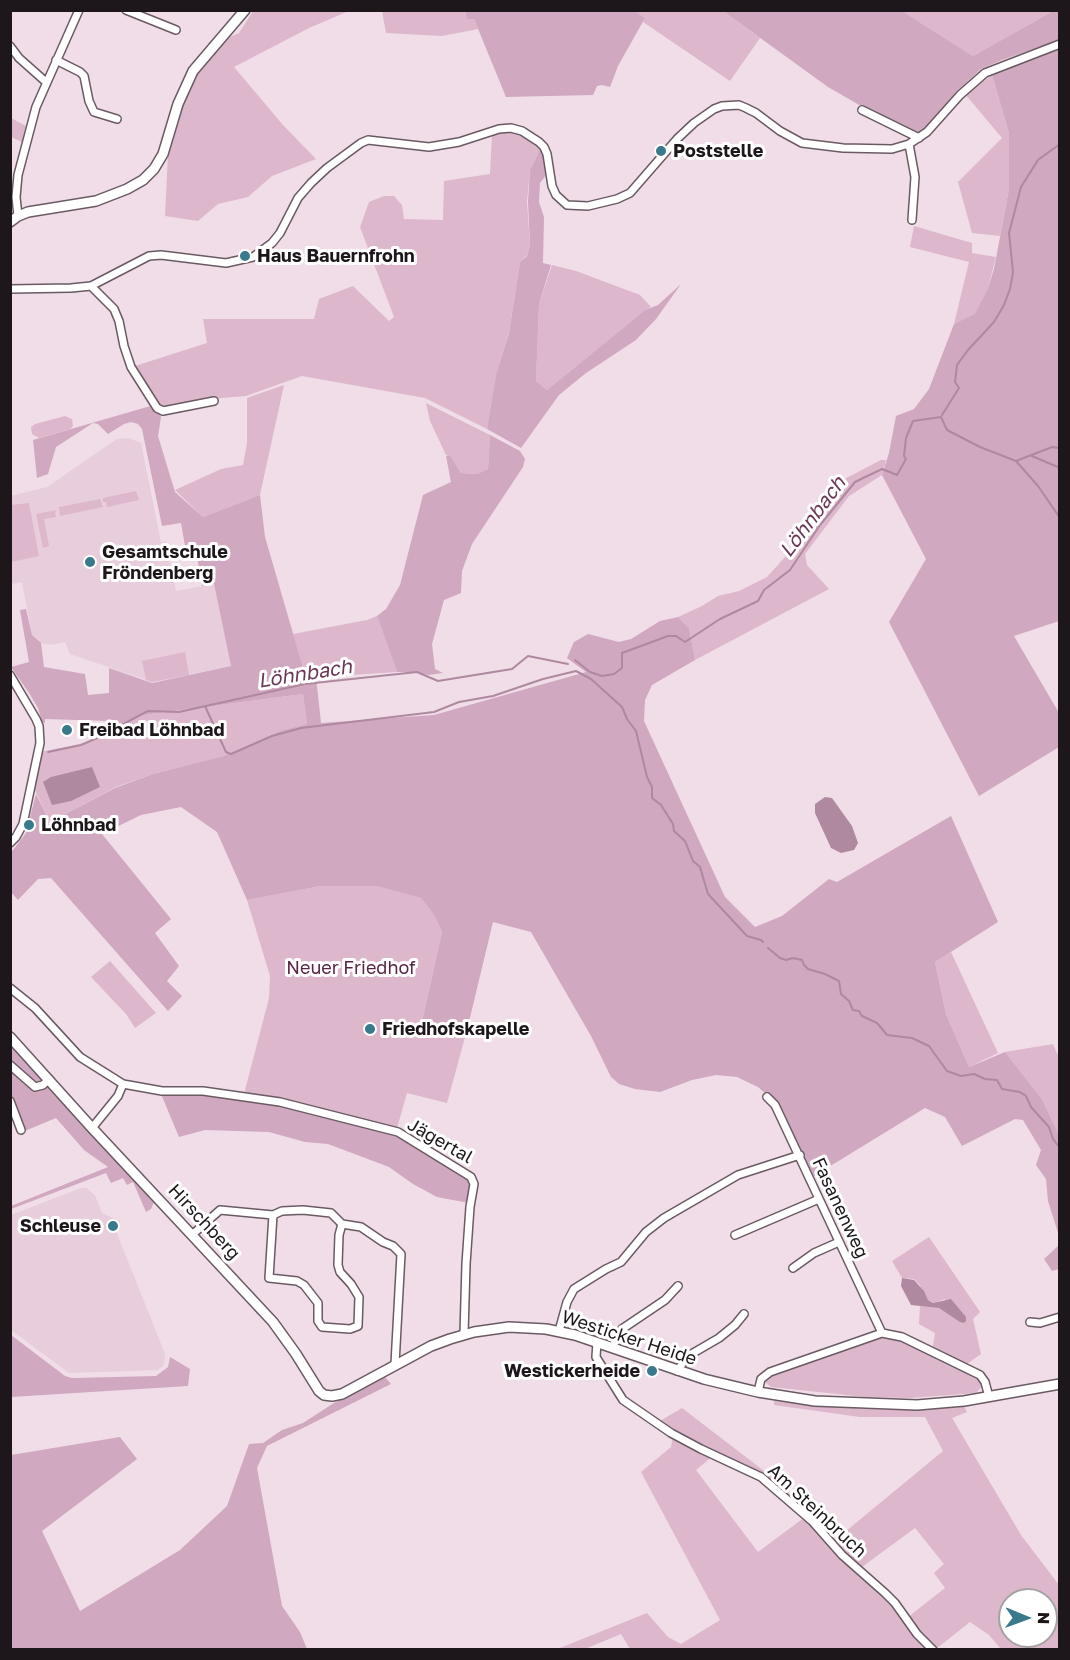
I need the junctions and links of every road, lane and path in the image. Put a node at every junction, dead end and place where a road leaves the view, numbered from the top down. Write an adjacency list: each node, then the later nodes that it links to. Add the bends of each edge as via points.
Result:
1 (79, 10): 7 (street)
2 (126, 10): 4 (street)
3 (245, 10): 13 (street, via 193,71 163,154 143,180 96,201 28,212)
4 (176, 30)
5 (1059, 44): 11 (street, via 985,73)
6 (10, 46): 8 (street)
7 (56, 60): 8 (street); 10 (street, via 84,76 94,112)
8 (46, 82): 13 (street, via 18,175)
9 (862, 110): 11 (street)
10 (117, 119)
11 (919, 138): 12 (street)
12 (909, 144): 14 (street, via 915,177); 15 (street, via 871,149 802,142 746,108 722,106 694,123 630,193 588,206 567,205 562,200 552,186 544,147 517,130 488,131 459,142 429,147 369,140 311,183 276,238 253,257 226,263 149,256)
13 (14, 219)
14 (912, 220)
15 (91, 286): 16 (street); 17 (street, via 114,309 131,367 157,408 163,411)
16 (10, 289)
17 (214, 401)
18 (10, 675): 19 (street, via 36,719 40,743 23,824)
19 (10, 843)
20 (10, 988): 24 (street, via 35,1008 80,1057)
21 (10, 1037): 23 (street, Hirschberg)
22 (10, 1065): 23 (street, via 35,1087)
23 (49, 1079): 27 (street, Hirschberg)
24 (123, 1084): 27 (street); 43 (street, Jägertal, via 280,1102 398,1132 471,1177 474,1184)
25 (767, 1097): 29 (street, Fasanenweg, via 776,1105)
26 (10, 1101): 28 (street)
27 (92, 1128): 33 (street, Hirschberg)
28 (21, 1130)
29 (800, 1155): 30 (street, Fasanenweg); 41 (street, via 738,1175 664,1218 646,1232 621,1263 574,1289)
30 (819, 1199): 34 (street); 35 (street, Fasanenweg)
31 (273, 1215): 32 (street, via 303,1210 331,1214); 32 (street, via 269,1278 304,1285 318,1303 322,1327 350,1329 358,1326 359,1297 338,1265); 33 (street, via 220,1210)
32 (342, 1224): 46 (street, via 361,1227 400,1254)
33 (193, 1234): 50 (street, Hirschberg, via 273,1322)
34 (735, 1235)
35 (839, 1242): 36 (street); 42 (street, Fasanenweg)
36 (793, 1268)
37 (678, 1287): 45 (street, via 627,1324)
38 (744, 1314): 47 (street, via 719,1338 688,1356)
39 (1059, 1317): 40 (street)
40 (1030, 1322)
41 (560, 1331): 43 (street, Westicker Heide, via 509,1327); 44 (street, Westicker Heide)
42 (882, 1333): 49 (street, via 770,1372 761,1378); 51 (street, via 902,1337 980,1375)
43 (464, 1334): 46 (street, Westicker Heide)
44 (597, 1342): 45 (street, Westicker Heide); 52 (street, Am Steinbruch, via 596,1357 623,1400 691,1444 762,1477 890,1598)
45 (612, 1348): 47 (street, Westicker Heide)
46 (395, 1364): 50 (street, Westicker Heide, via 342,1395)
47 (677, 1371): 49 (street, Westicker Heide)
48 (1059, 1384): 51 (street, Westicker Heide)
49 (758, 1392): 51 (street, Westicker Heide, via 864,1404 917,1405)
50 (324, 1395)
51 (988, 1397)
52 (933, 1650)

